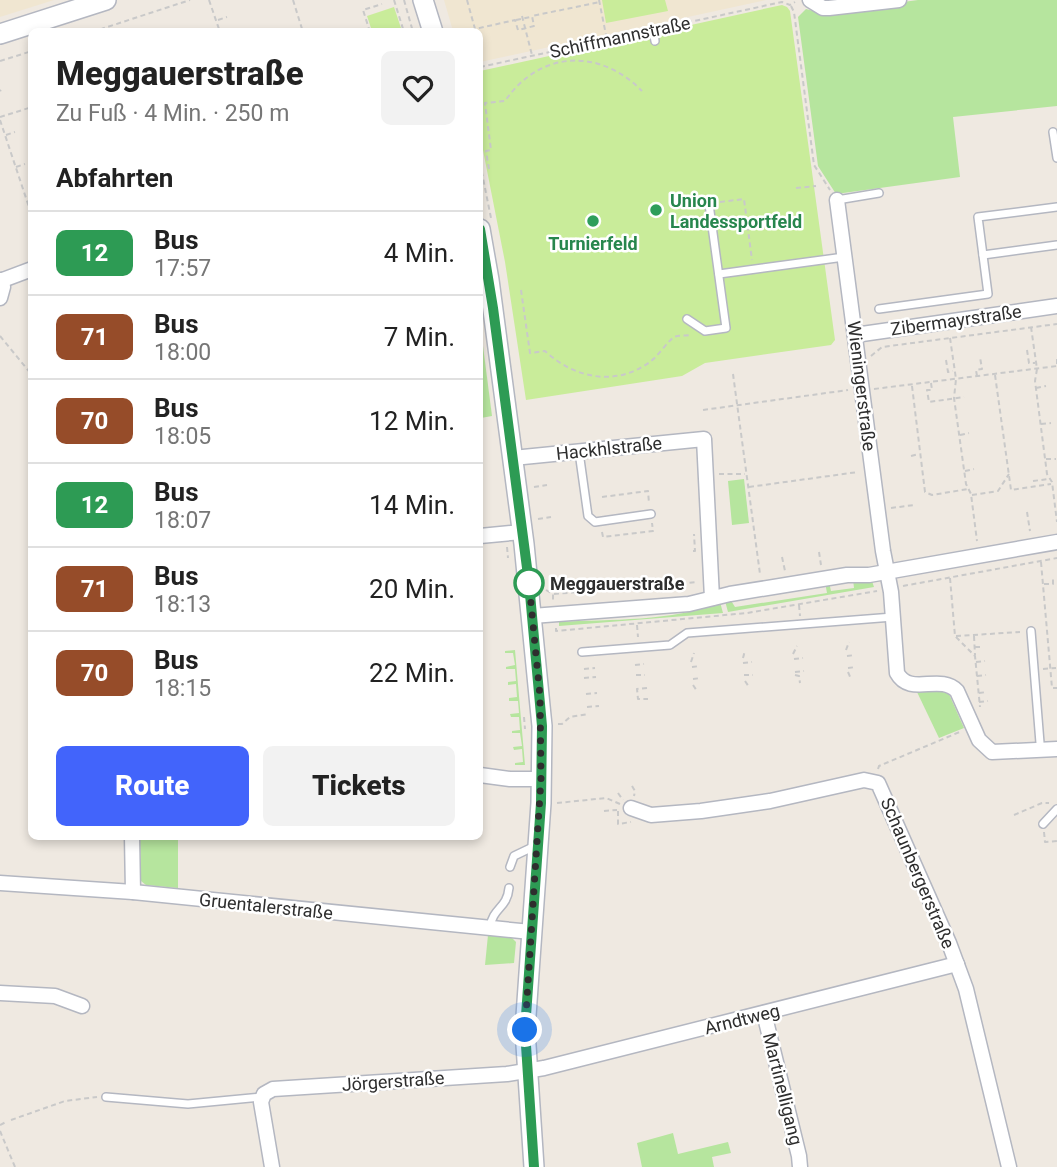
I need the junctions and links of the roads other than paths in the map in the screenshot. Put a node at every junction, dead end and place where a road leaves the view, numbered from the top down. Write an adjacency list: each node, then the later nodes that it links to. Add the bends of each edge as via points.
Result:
1 (106, 0): 7 (main road)
2 (423, 0): 5 (main road)
3 (810, 0): 4 (street, via 829,8)
4 (899, 0)
5 (432, 28)
6 (653, 30): 8 (lane)
7 (0, 34)
8 (656, 41)
9 (1054, 132): 10 (lane)
10 (1057, 158)
11 (879, 192): 12 (lane)
12 (837, 200): 18 (street, Wieningerstraße)
13 (709, 204): 20 (lane)
14 (1057, 206): 17 (lane, via 978,217)
15 (1057, 245): 17 (lane)
16 (483, 246): 28 (main road)
17 (983, 255): 24 (lane, via 988,294)
18 (844, 257): 20 (lane); 26 (street, Wieningerstraße)
19 (28, 270): 21 (street)
20 (719, 274): 25 (lane, via 726,328 705,331)
21 (1, 280): 22 (street)
22 (0, 298)
23 (1057, 306): 26 (street, Zibermayrstraße)
24 (879, 309)
25 (687, 319)
26 (855, 335): 33 (street, Wieningerstraße, via 867,389)
27 (579, 451): 28 (street, Hackhlstraße); 29 (lane, via 588,516 595,522); 34 (street, Hackhlstraße, via 705,439)
28 (513, 458): 30 (main road)
29 (651, 517)
30 (529, 526): 31 (street); 35 (main road)
31 (483, 535)
32 (1057, 542): 33 (street)
33 (887, 572): 34 (street); 36 (street, Wieningerstraße)
34 (712, 598): 35 (street, via 688,604)
35 (532, 616): 42 (main road)
36 (893, 617): 38 (lane, via 687,633 670,645); 40 (street, Wieningerstraße, via 900,679 909,684 952,686 982,746 992,752)
37 (1031, 631): 39 (lane)
38 (582, 652)
39 (1040, 743)
40 (1057, 749)
41 (483, 775): 42 (street)
42 (541, 779): 47 (main road)
43 (622, 807): 54 (street, Schaunbergerstraße, via 651,815 701,811 873,780 881,786)
44 (1057, 809): 45 (lane)
45 (1043, 824)
46 (132, 840): 51 (street)
47 (538, 845): 48 (lane, via 514,856); 53 (main road)
48 (510, 867)
49 (0, 883): 51 (street, Gruentalerstraße)
50 (509, 888): 52 (lane)
51 (133, 892): 52 (street, Gruentalerstraße)
52 (490, 928): 53 (street, Gruentalerstraße)
53 (531, 932): 58 (main road)
54 (957, 964): 57 (street, Arndtweg); 64 (street, Schaunbergerstraße)
55 (0, 993): 56 (street, via 55,996)
56 (82, 1006)
57 (764, 1013): 58 (street, Arndtweg); 63 (street, Martinelligang)
58 (526, 1071): 60 (street, Jörgerstraße, via 274,1089); 62 (main road)
59 (106, 1097): 60 (lane, Jörgerstraße, via 179,1104)
60 (262, 1097): 61 (street)
61 (272, 1167)
62 (534, 1167)
63 (799, 1167)
64 (1009, 1167)

